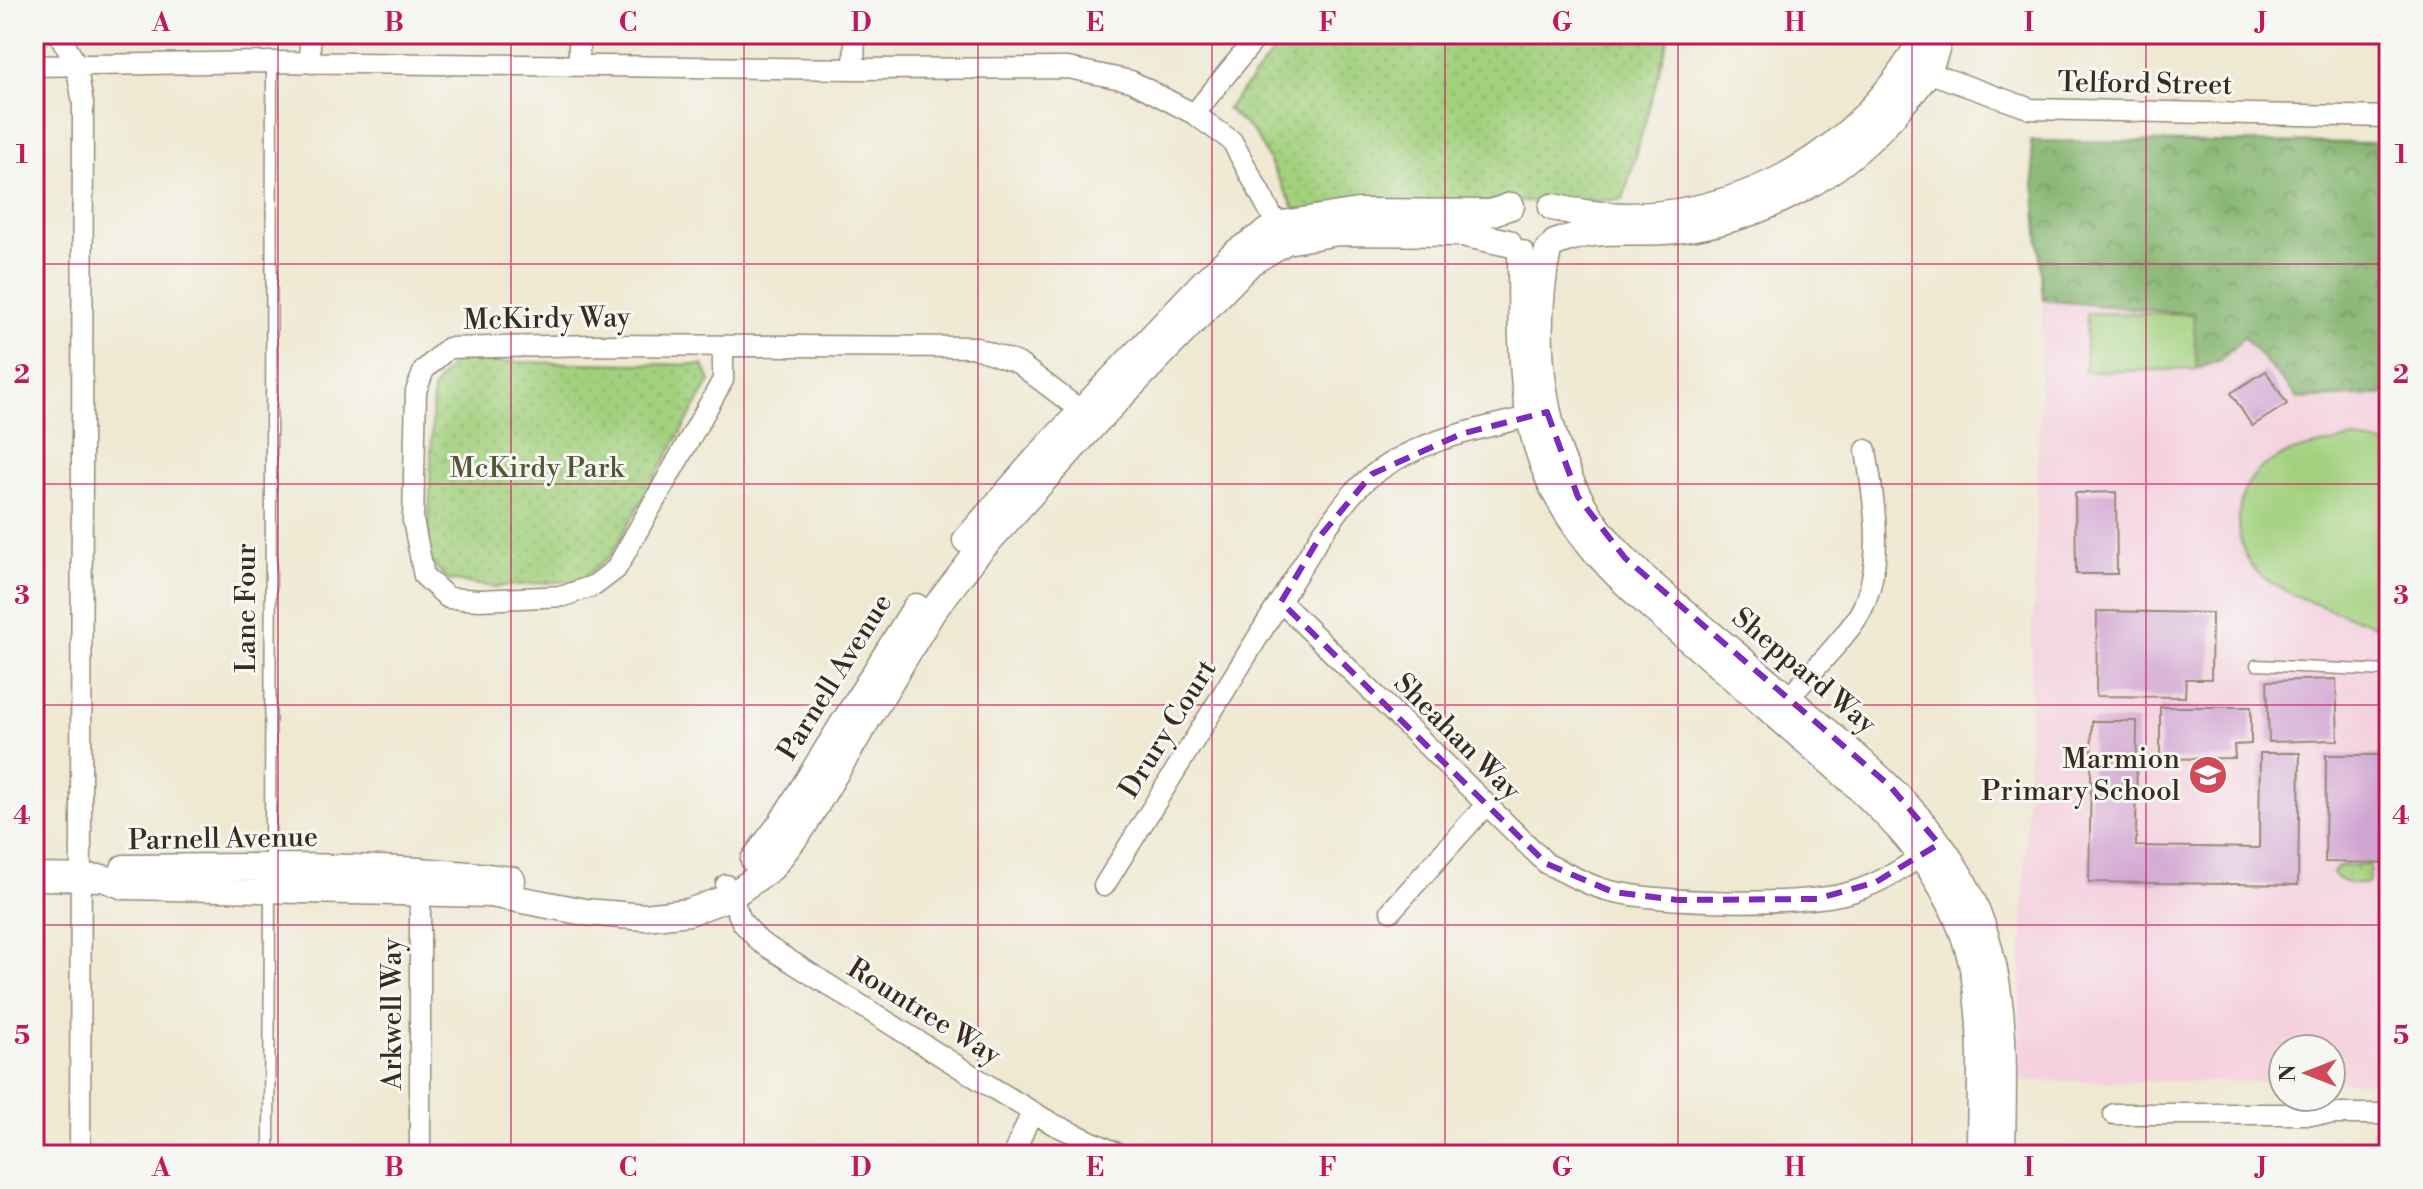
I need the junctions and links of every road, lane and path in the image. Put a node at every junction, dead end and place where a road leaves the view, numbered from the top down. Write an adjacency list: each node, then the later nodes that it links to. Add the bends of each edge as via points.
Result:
1 (59, 34): 10 (street)
2 (309, 34): 9 (street)
3 (579, 34): 11 (street)
4 (855, 34): 13 (street)
5 (1259, 34): 15 (street)
6 (1923, 34): 14 (street, Parnell Avenue)
7 (1941, 34): 14 (street, Parnell Avenue)
8 (272, 62): 9 (street); 10 (street); 33 (lane, Lane Four)
9 (311, 63): 11 (street)
10 (76, 64): 12 (street); 34 (street, via 83,103)
11 (579, 65): 13 (street)
12 (34, 66)
13 (854, 69): 15 (street, via 1068,68 1131,81)
14 (1917, 69): 16 (street, Telford Street, via 2031,109); 18 (street, Parnell Avenue, via 1824,155 1769,187 1707,207 1643,215); 20 (street, Parnell Avenue, via 1869,141 1804,191 1723,222 1672,230 1598,230)
15 (1194, 114): 19 (street, via 1232,141)
16 (2389, 117)
17 (1511, 206): 18 (street, Parnell Avenue, via 1537,198); 19 (street, Parnell Avenue, via 1490,213 1358,212); 21 (street, via 1503,228)
18 (1552, 207): 20 (street, via 1560,225)
19 (1282, 233): 21 (street, Parnell Avenue, via 1462,233); 24 (street, Parnell Avenue)
20 (1552, 247): 21 (street, Parnell Avenue, via 1540,254); 23 (street, Sheppard Way, via 1540,319)
21 (1514, 248): 23 (street, Sheppard Way, via 1523,387)
22 (723, 346): 22 (street, McKirdy Way, via 723,380 616,569 595,585 564,596 480,600 448,598 424,576 413,520 416,391 424,370 448,348); 24 (street, McKirdy Way, via 973,347 1018,363)
23 (1538, 415): 26 (street, via 1429,444 1372,474 1321,535); 29 (street, Sheppard Way, via 1593,520 1665,596); 31 (street, Sheppard Way, via 1550,480 1567,512 1618,578)
24 (1089, 416): 37 (street, Parnell Avenue, via 932,612 802,828 771,868)
25 (1866, 450): 29 (street, via 1877,562 1862,610)
26 (1281, 602): 30 (street, Sheahan Way); 36 (street, Drury Court)
27 (2256, 665): 28 (lane)
28 (2389, 671)
29 (1789, 698): 31 (street, Sheppard Way, via 1890,786)
30 (1485, 806): 31 (street, Sheahan Way, via 1547,864 1613,892 1678,900 1847,894); 38 (street)
31 (1930, 850): 47 (street, Sheppard Way, via 1972,966 1981,1056); 48 (street, Sheppard Way, via 1971,898 1989,943 2003,1024)
32 (34, 877): 34 (street, Parnell Avenue)
33 (270, 877): 34 (street, Parnell Avenue, via 124,886); 35 (street, Parnell Avenue); 43 (lane, Lane Four)
34 (91, 878): 42 (street)
35 (420, 882): 37 (street, Parnell Avenue, via 645,917 689,912); 44 (street, Arkwell Way)
36 (1104, 886)
37 (728, 891): 39 (street, Rountree Way, via 742,922 760,942)
38 (1391, 911)
39 (1032, 1112): 45 (street); 46 (street, Rountree Way)
40 (2114, 1114): 41 (street)
41 (2389, 1114)
42 (80, 1155)
43 (269, 1155)
44 (420, 1155)
45 (1013, 1155)
46 (1121, 1155)
47 (1980, 1155)
48 (2002, 1155)

